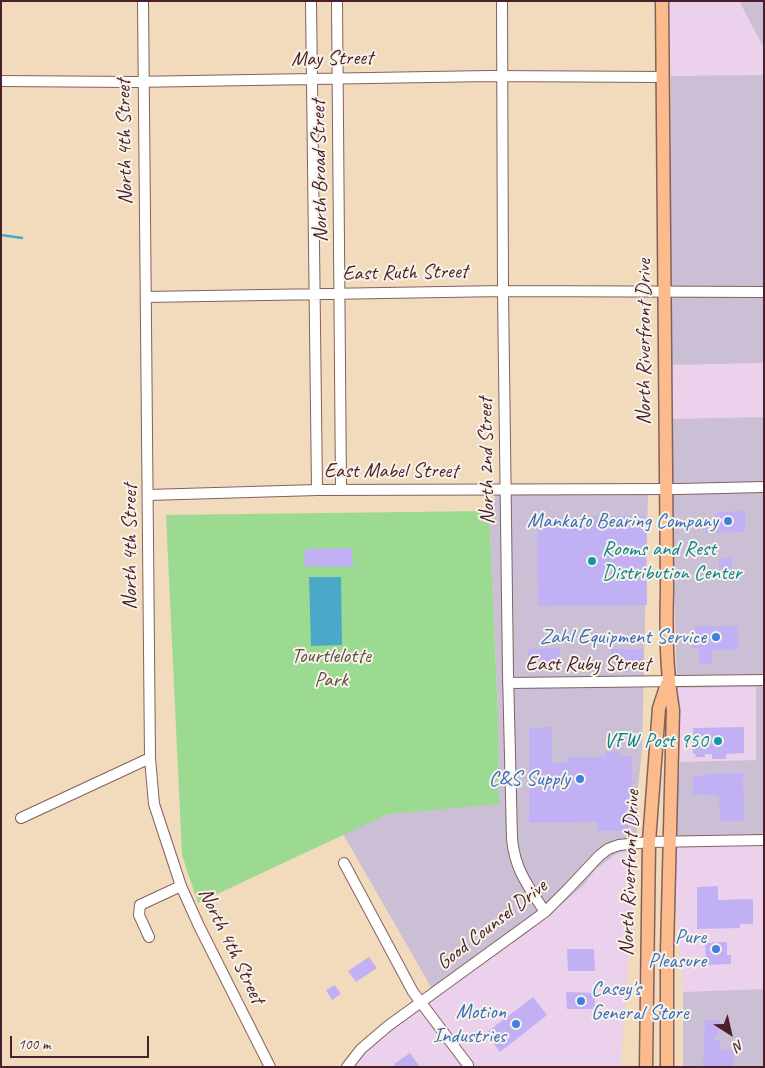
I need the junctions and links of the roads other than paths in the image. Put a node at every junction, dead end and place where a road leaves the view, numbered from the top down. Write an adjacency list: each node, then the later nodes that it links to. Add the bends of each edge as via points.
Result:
1 (143, 1): 11 (street, North 4th Street)
2 (311, 1): 8 (street, North Broad Street)
3 (337, 1): 9 (street, North Broad Street)
4 (502, 1): 6 (street, North 2nd Street)
5 (662, 1): 7 (main road, North Riverfront Drive)
6 (503, 76): 7 (street, May Street); 9 (street, May Street); 12 (street, North 2nd Street)
7 (663, 77): 13 (main road, North Riverfront Drive)
8 (312, 78): 9 (street, May Street); 11 (street, May Street); 16 (street, North Broad Street)
9 (338, 78): 15 (street, North Broad Street)
10 (1, 81): 11 (street, May Street)
11 (143, 81): 17 (street, North 4th Street)
12 (503, 291): 13 (street, East Ruth Street); 15 (street, East Ruth Street); 20 (street, North 2nd Street)
13 (664, 292): 14 (street, East Ruth Street); 19 (main road, North Riverfront Drive)
14 (764, 292)
15 (340, 293): 16 (street, East Ruth Street); 22 (street, North Broad Street)
16 (313, 294): 17 (street, East Ruth Street); 21 (street, North Broad Street)
17 (146, 297): 23 (street, North 4th Street)
18 (764, 487): 19 (street, East Mabel Street)
19 (665, 488): 20 (street, East Mabel Street); 25 (main road, North Riverfront Drive)
20 (506, 489): 22 (street, East Mabel Street); 26 (street, North 2nd Street)
21 (317, 490): 22 (street, East Mabel Street); 23 (street, East Mabel Street)
22 (342, 490)
23 (148, 495): 27 (street, North 4th Street)
24 (764, 680): 25 (street, East Ruby Street)
25 (668, 682): 26 (street, East Ruby Street); 30 (main road, North Riverfront Drive, via 673,710); 31 (main road, North Riverfront Drive, via 658,708)
26 (508, 683): 34 (street, North 2nd Street, via 514,854 525,883)
27 (150, 758): 28 (street); 33 (street, North 4th Street, via 154,804)
28 (21, 818)
29 (764, 840): 30 (street, Good Counsel Drive)
30 (669, 841): 31 (street, Good Counsel Drive); 41 (main road, North Riverfront Drive)
31 (649, 842): 34 (street, Good Counsel Drive, via 608,848); 40 (main road, North Riverfront Drive)
32 (344, 863): 36 (street)
33 (181, 886): 35 (street, via 140,905 139,916); 38 (street, North 4th Street)
34 (545, 912): 36 (street, Good Counsel Drive)
35 (149, 936)
36 (421, 1002): 37 (street); 39 (street, Good Counsel Drive, via 361,1049)
37 (468, 1066)
38 (270, 1067)
39 (347, 1067)
40 (646, 1067)
41 (667, 1067)

